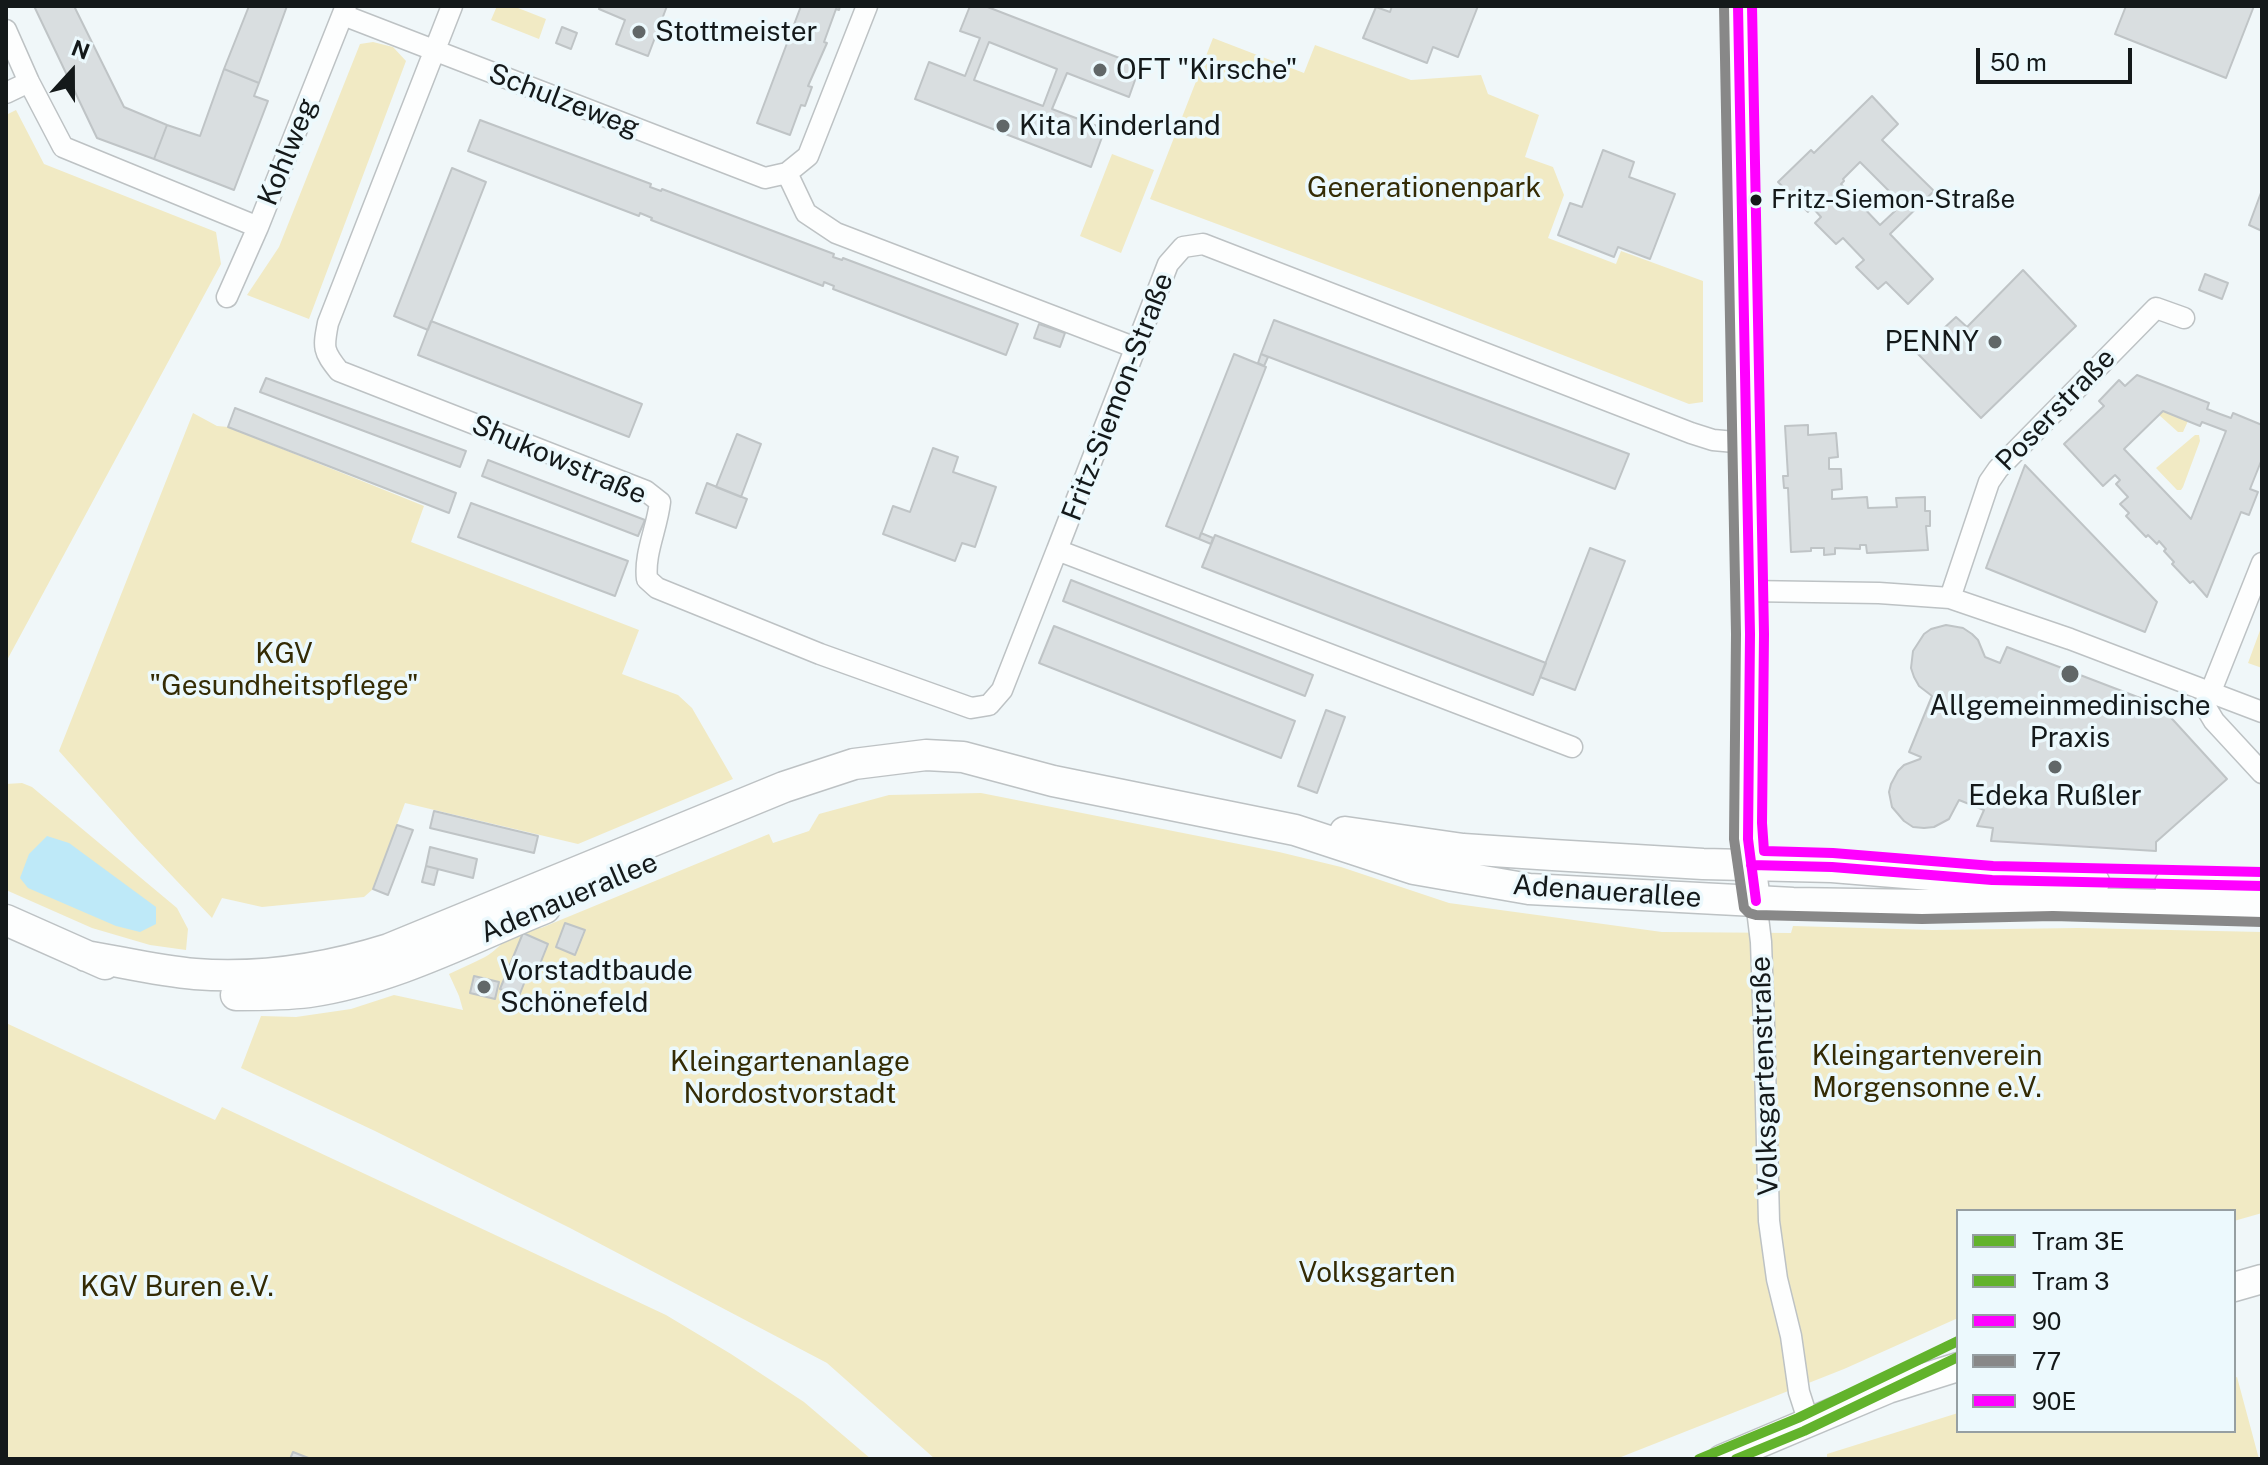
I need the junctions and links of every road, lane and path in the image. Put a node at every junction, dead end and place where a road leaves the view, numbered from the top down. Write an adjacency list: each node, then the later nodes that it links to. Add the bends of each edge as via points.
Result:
1 (452, 6): 6 (street, Shukowstraße)
2 (867, 6): 9 (street, via 808,156)
3 (1738, 6): 14 (main road, Volksgartenstraße)
4 (344, 10): 6 (street, Schulzeweg); 10 (street, Kohlweg)
5 (6, 30): 7 (street)
6 (435, 50): 9 (street, Schulzeweg, via 765,178); 15 (street, Shukowstraße, via 328,323 326,354 339,371 646,491 660,502 645,563 647,579 657,588 971,708 989,705 1002,690)
7 (29, 82): 8 (street); 10 (street, via 63,147)
8 (6, 93)
9 (787, 173): 13 (street, via 806,213 836,233)
10 (258, 227): 11 (street, Kohlweg)
11 (227, 297)
12 (2184, 318): 18 (street, Poserstraße, via 2156,308 1995,472)
13 (1136, 348): 14 (street, Fritz-Siemon-Straße, via 1168,264 1183,247 1203,244 1691,433); 15 (street, Fritz-Siemon-Straße)
14 (1746, 443): 17 (main road, Volksgartenstraße)
15 (1057, 550): 21 (street, Fritz-Siemon-Straße)
16 (2262, 563): 19 (street)
17 (1748, 591): 18 (street); 24 (main road, Volksgartenstraße)
18 (1950, 598): 19 (street)
19 (2209, 692): 20 (street); 22 (street, via 2205,706 2214,721)
20 (2262, 712)
21 (1572, 747)
22 (2262, 773)
23 (1295, 830): 24 (main road, Adenauerallee, via 1463,849); 26 (main road, Adenauerallee, via 1414,869 1529,889); 28 (main road, Adenauerallee, via 1053,781 922,772 850,784 790,806 396,969 354,983 282,995 191,991 142,981)
24 (1751, 865): 25 (main road, Adenauerallee, via 1992,880); 26 (main road, Volksgartenstraße)
25 (2262, 886)
26 (1756, 901): 27 (main road, Adenauerallee); 32 (street, Volksgartenstraße, via 1769,1221)
27 (2262, 908)
28 (6, 920)
29 (2262, 1279): 30 (main road)
30 (2236, 1286)
31 (1956, 1368): 32 (main road)
32 (1809, 1423): 33 (main road)
33 (1722, 1459)

